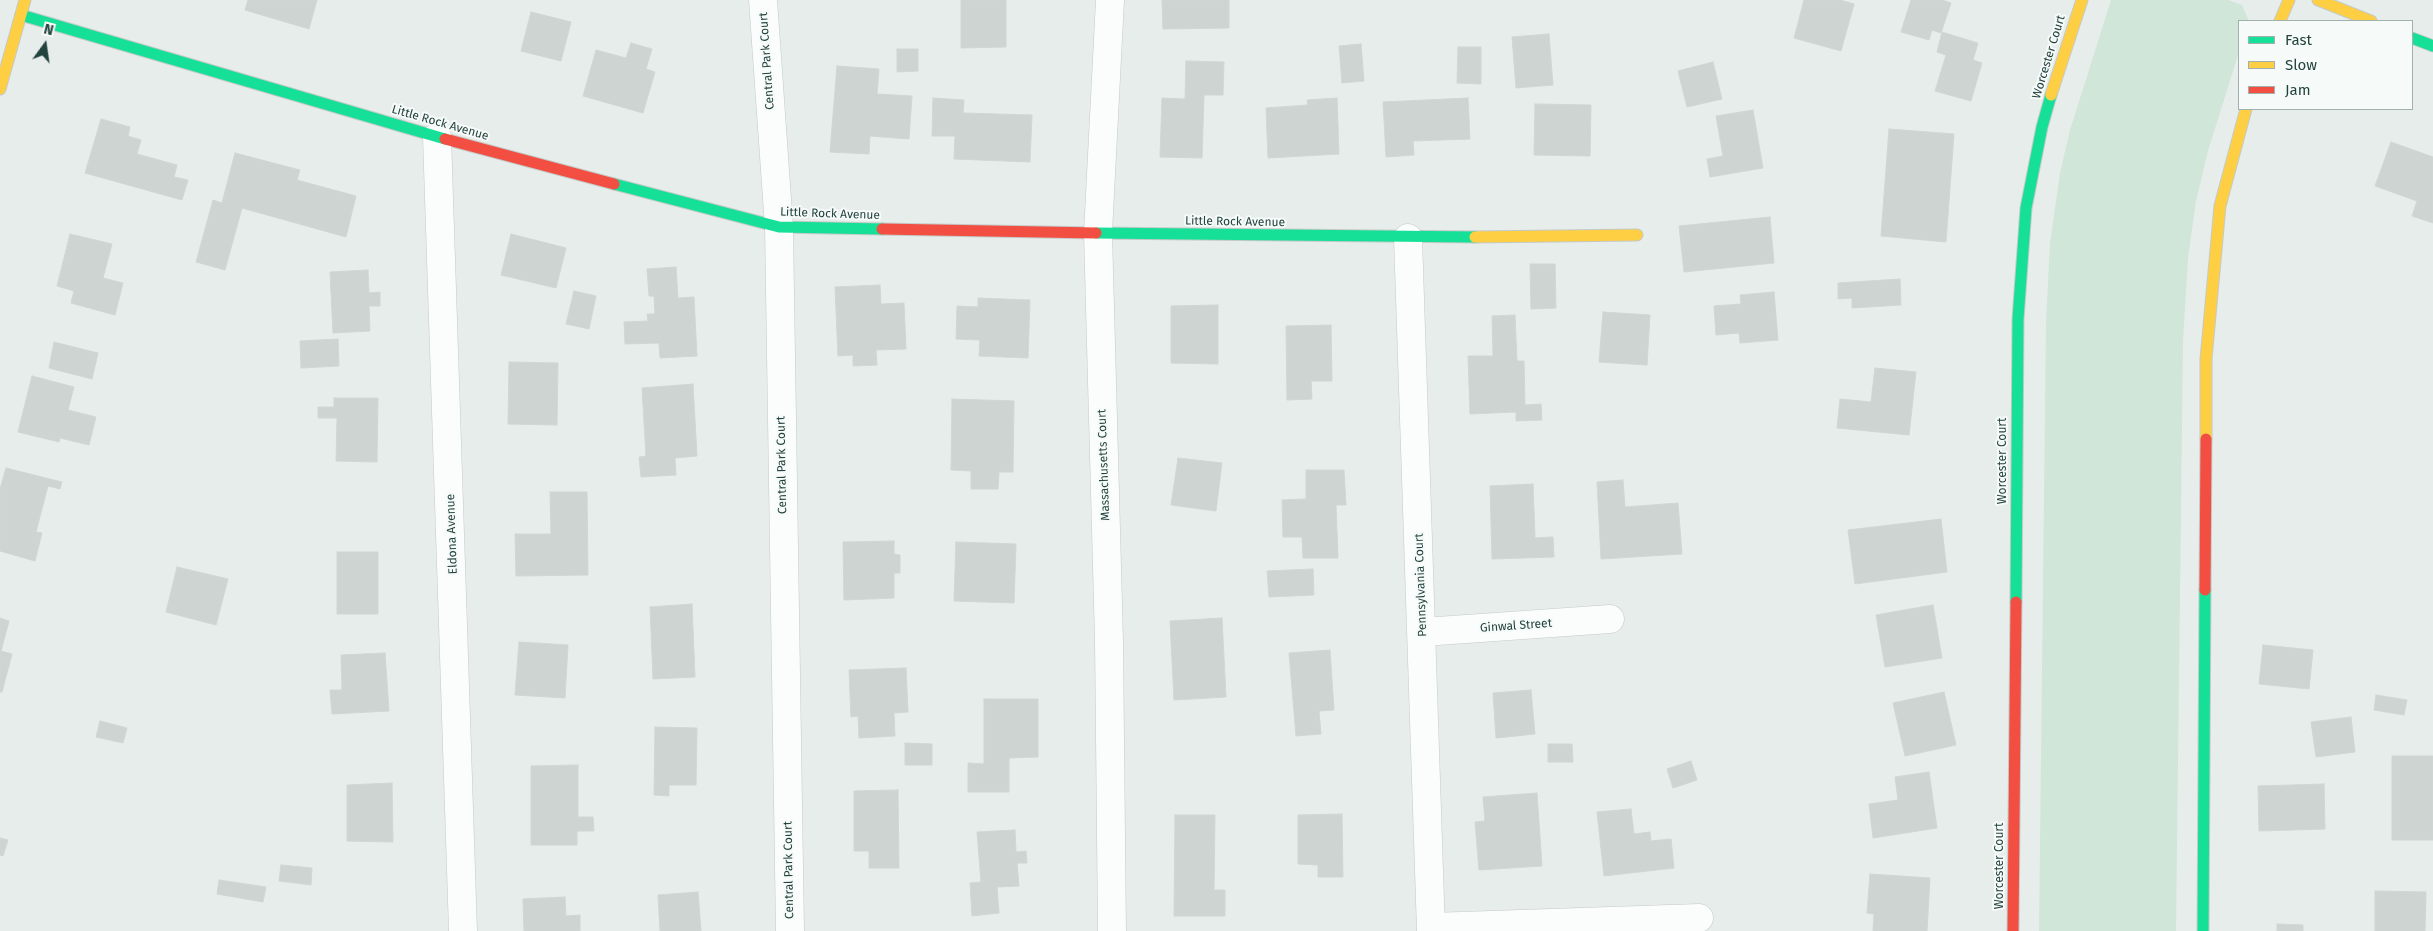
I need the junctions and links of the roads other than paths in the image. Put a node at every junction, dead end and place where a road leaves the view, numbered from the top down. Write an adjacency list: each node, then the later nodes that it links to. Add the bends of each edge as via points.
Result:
1 (25, 0): 7 (street)
2 (763, 0): 15 (street, Central Park Court)
3 (1110, 0): 16 (street, Massachusetts Court)
4 (2082, 0): 26 (street, Worcester Court, via 2042,127 2026,208 2018,319)
5 (2289, 0): 8 (street)
6 (2318, 0): 9 (street)
7 (21, 15): 12 (street); 14 (street, Little Rock Avenue)
8 (2280, 20)
9 (2368, 20)
10 (2413, 38): 11 (street)
11 (2433, 46)
12 (0, 89)
13 (2246, 110): 27 (street, via 2220,206 2206,358)
14 (437, 137): 15 (street, Little Rock Avenue); 23 (street, Eldona Avenue)
15 (779, 227): 16 (street, Little Rock Avenue); 24 (street, Central Park Court)
16 (1098, 233): 18 (street, Little Rock Avenue); 25 (street, Massachusetts Court, via 1109,641)
17 (1637, 234): 18 (street, Little Rock Avenue)
18 (1408, 238): 20 (street, Pennsylvania Court)
19 (1610, 619): 20 (street, Ginwal Street)
20 (1423, 632): 22 (street, Pennsylvania Court)
21 (1699, 918): 22 (street)
22 (1431, 929)
23 (463, 931)
24 (790, 931)
25 (1112, 931)
26 (2013, 931)
27 (2203, 931)

